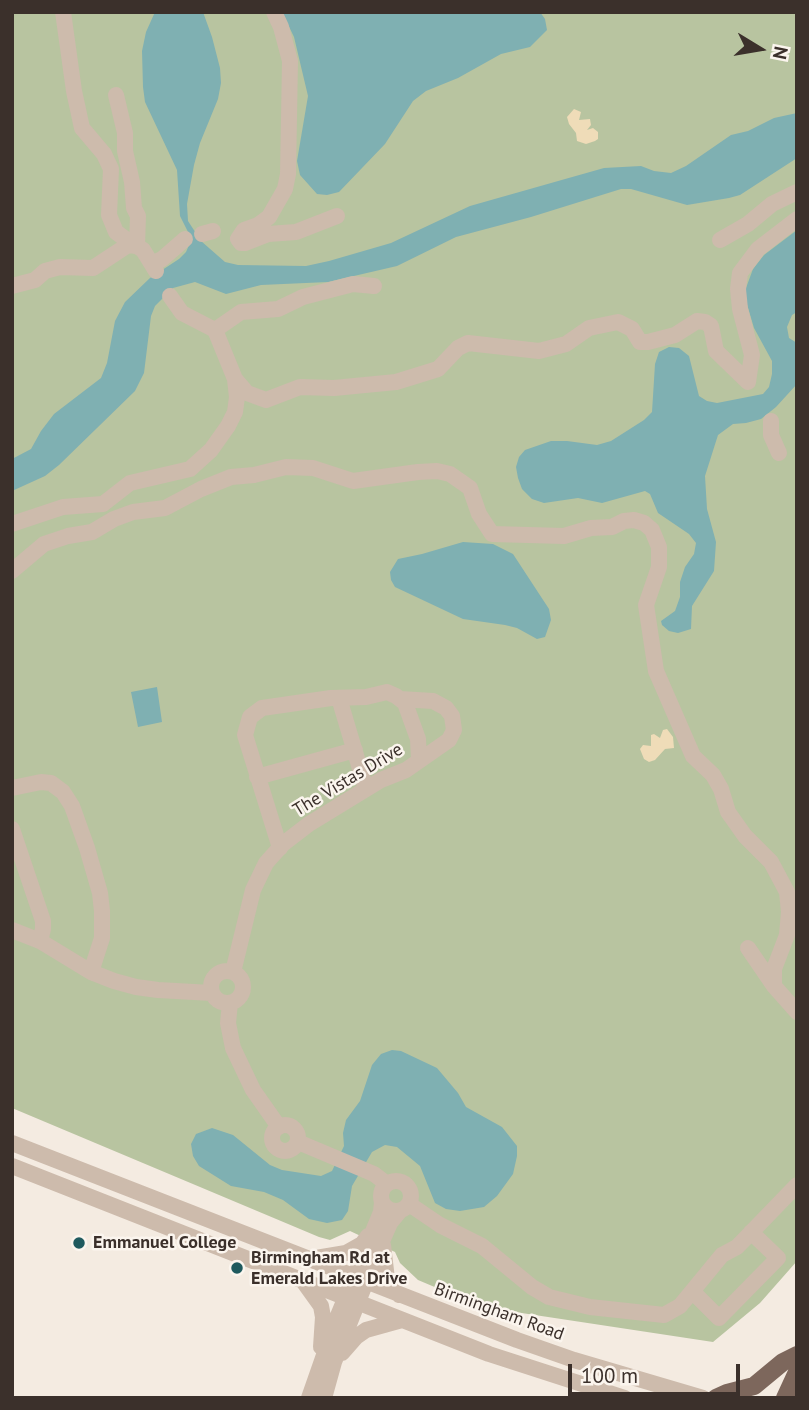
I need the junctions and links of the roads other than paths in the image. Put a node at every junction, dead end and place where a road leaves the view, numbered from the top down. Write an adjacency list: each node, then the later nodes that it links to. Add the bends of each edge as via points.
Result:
1 (63, 12): 9 (street, via 82,128 111,169 109,215 116,232)
2 (274, 12): 5 (street, via 290,61 288,174 269,217 237,239 245,243 268,234 296,232)
3 (116, 95): 9 (street, via 138,216)
4 (797, 192): 8 (street)
5 (337, 216)
6 (797, 219): 14 (street, via 758,248 740,273 740,309 752,355 752,389 716,351 711,326 697,321 675,335 648,342 640,342 632,329 618,322 589,328 554,349 468,343 438,369 396,382 300,387 266,400 247,393)
7 (185, 239): 9 (street, via 154,267)
8 (720, 240)
9 (136, 246): 10 (street, via 118,250 93,268 52,269)
10 (12, 286)
11 (374, 286): 13 (street, via 353,284 278,309 241,312)
12 (170, 296): 13 (street, via 181,313)
13 (215, 330): 14 (street)
14 (235, 379): 17 (street, via 235,412 228,426 190,469 130,483 103,504 63,507)
15 (771, 421): 16 (street)
16 (779, 453)
17 (12, 524)
18 (12, 571): 33 (street, via 44,544 92,533 133,512 165,508 231,477 286,467 313,468 353,481 418,472 450,474 470,488 492,534 564,536 624,521 644,523 659,547 659,566 646,605 656,671 693,757 713,775 728,813 771,862 787,892 787,934 774,968)
19 (339, 698): 20 (street, The Vistas Drive, via 387,692); 21 (street); 23 (street, The Vistas Drive, via 262,708 250,718 245,734)
20 (400, 699): 22 (street, The Vistas Drive, via 412,720); 22 (street, via 433,701 452,716 454,730 449,740)
21 (355, 750): 23 (street); 25 (street)
22 (419, 759): 25 (street, The Vistas Drive)
23 (257, 778): 27 (street, The Vistas Drive)
24 (12, 788): 31 (street, via 51,783 72,806 100,893 102,938)
25 (366, 789): 27 (street, The Vistas Drive)
26 (12, 829): 29 (street, via 43,921)
27 (279, 848): 32 (street, The Vistas Drive, via 253,890)
28 (12, 929): 29 (street)
29 (40, 941): 31 (street)
30 (748, 948): 33 (street)
31 (91, 972): 34 (street, via 136,987)
32 (233, 972): 34 (street, via 218,974); 35 (street, via 243,989)
33 (774, 986): 36 (street)
34 (212, 993): 35 (street, via 219,1001)
35 (230, 1003): 39 (street, via 233,1048 253,1090 279,1127 295,1129 298,1142)
36 (797, 1012)
37 (12, 1143): 45 (street, Birmingham Road)
38 (12, 1166): 47 (street)
39 (381, 1179): 41 (street); 42 (street, via 404,1183 411,1193)
40 (797, 1185): 43 (street)
41 (382, 1202): 42 (street, via 389,1210); 44 (street)
42 (404, 1208): 44 (street); 48 (street, via 482,1246 531,1287 563,1301 664,1315)
43 (751, 1232): 48 (street, via 722,1255); 48 (street, via 778,1258 719,1318)
44 (378, 1235): 45 (street, via 340,1255); 46 (street); 49 (street, via 387,1279)
45 (307, 1259): 46 (street, Birmingham Road)
46 (360, 1280): 49 (street, Birmingham Road); 50 (street)
47 (303, 1281): 50 (street); 53 (street, via 321,1306)
48 (693, 1292)
49 (400, 1296): 58 (street, Birmingham Road, via 574,1360)
50 (351, 1300): 51 (street); 53 (street)
51 (402, 1320): 53 (street, via 366,1331); 57 (street)
52 (797, 1355): 59 (main road, via 754,1386)
53 (327, 1363): 55 (street); 56 (street)
54 (797, 1371): 60 (main road)
55 (309, 1398)
56 (324, 1398)
57 (625, 1398)
58 (703, 1398)
59 (716, 1398)
60 (785, 1398)

